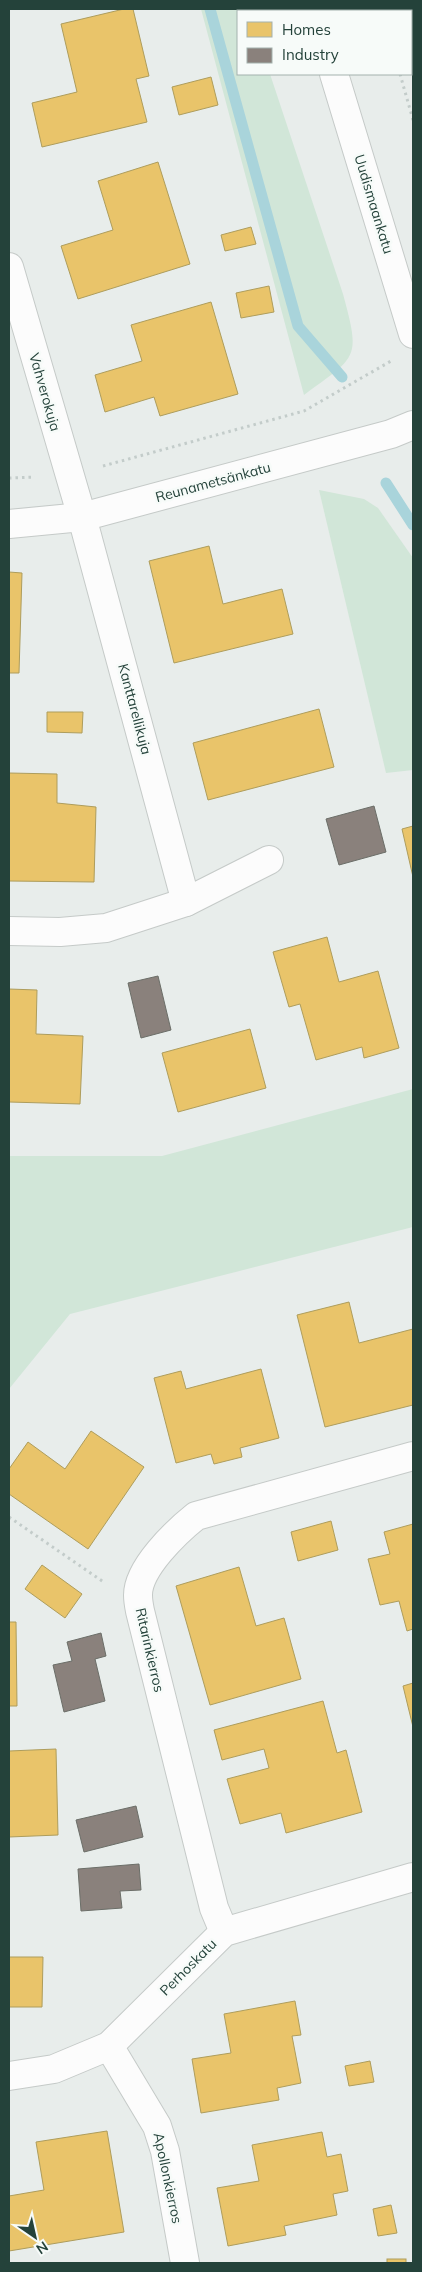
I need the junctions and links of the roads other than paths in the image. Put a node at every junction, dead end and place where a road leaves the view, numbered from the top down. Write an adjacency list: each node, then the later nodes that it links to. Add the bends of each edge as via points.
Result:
1 (334, 75): 3 (street, Uudismaankatu)
2 (9, 267): 5 (street, Vahverokuja)
3 (413, 334)
4 (413, 425): 5 (street, Reunametsänkatu, via 391,434)
5 (82, 517): 6 (street, Reunametsänkatu); 8 (street, Kanttarellikuja)
6 (9, 524)
7 (269, 860): 8 (street)
8 (186, 902): 9 (street, via 106,928 60,932)
9 (9, 931)
10 (413, 1456): 12 (street, Ritarinkierros, via 196,1516 152,1561 138,1594 212,1899)
11 (413, 1878): 12 (street, Perhoskatu)
12 (224, 1932): 13 (street, Perhoskatu)
13 (109, 2046): 14 (street, Perhoskatu, via 54,2069); 15 (street, Apollonkierros, via 157,2126 165,2151)
14 (9, 2076)
15 (185, 2263)

